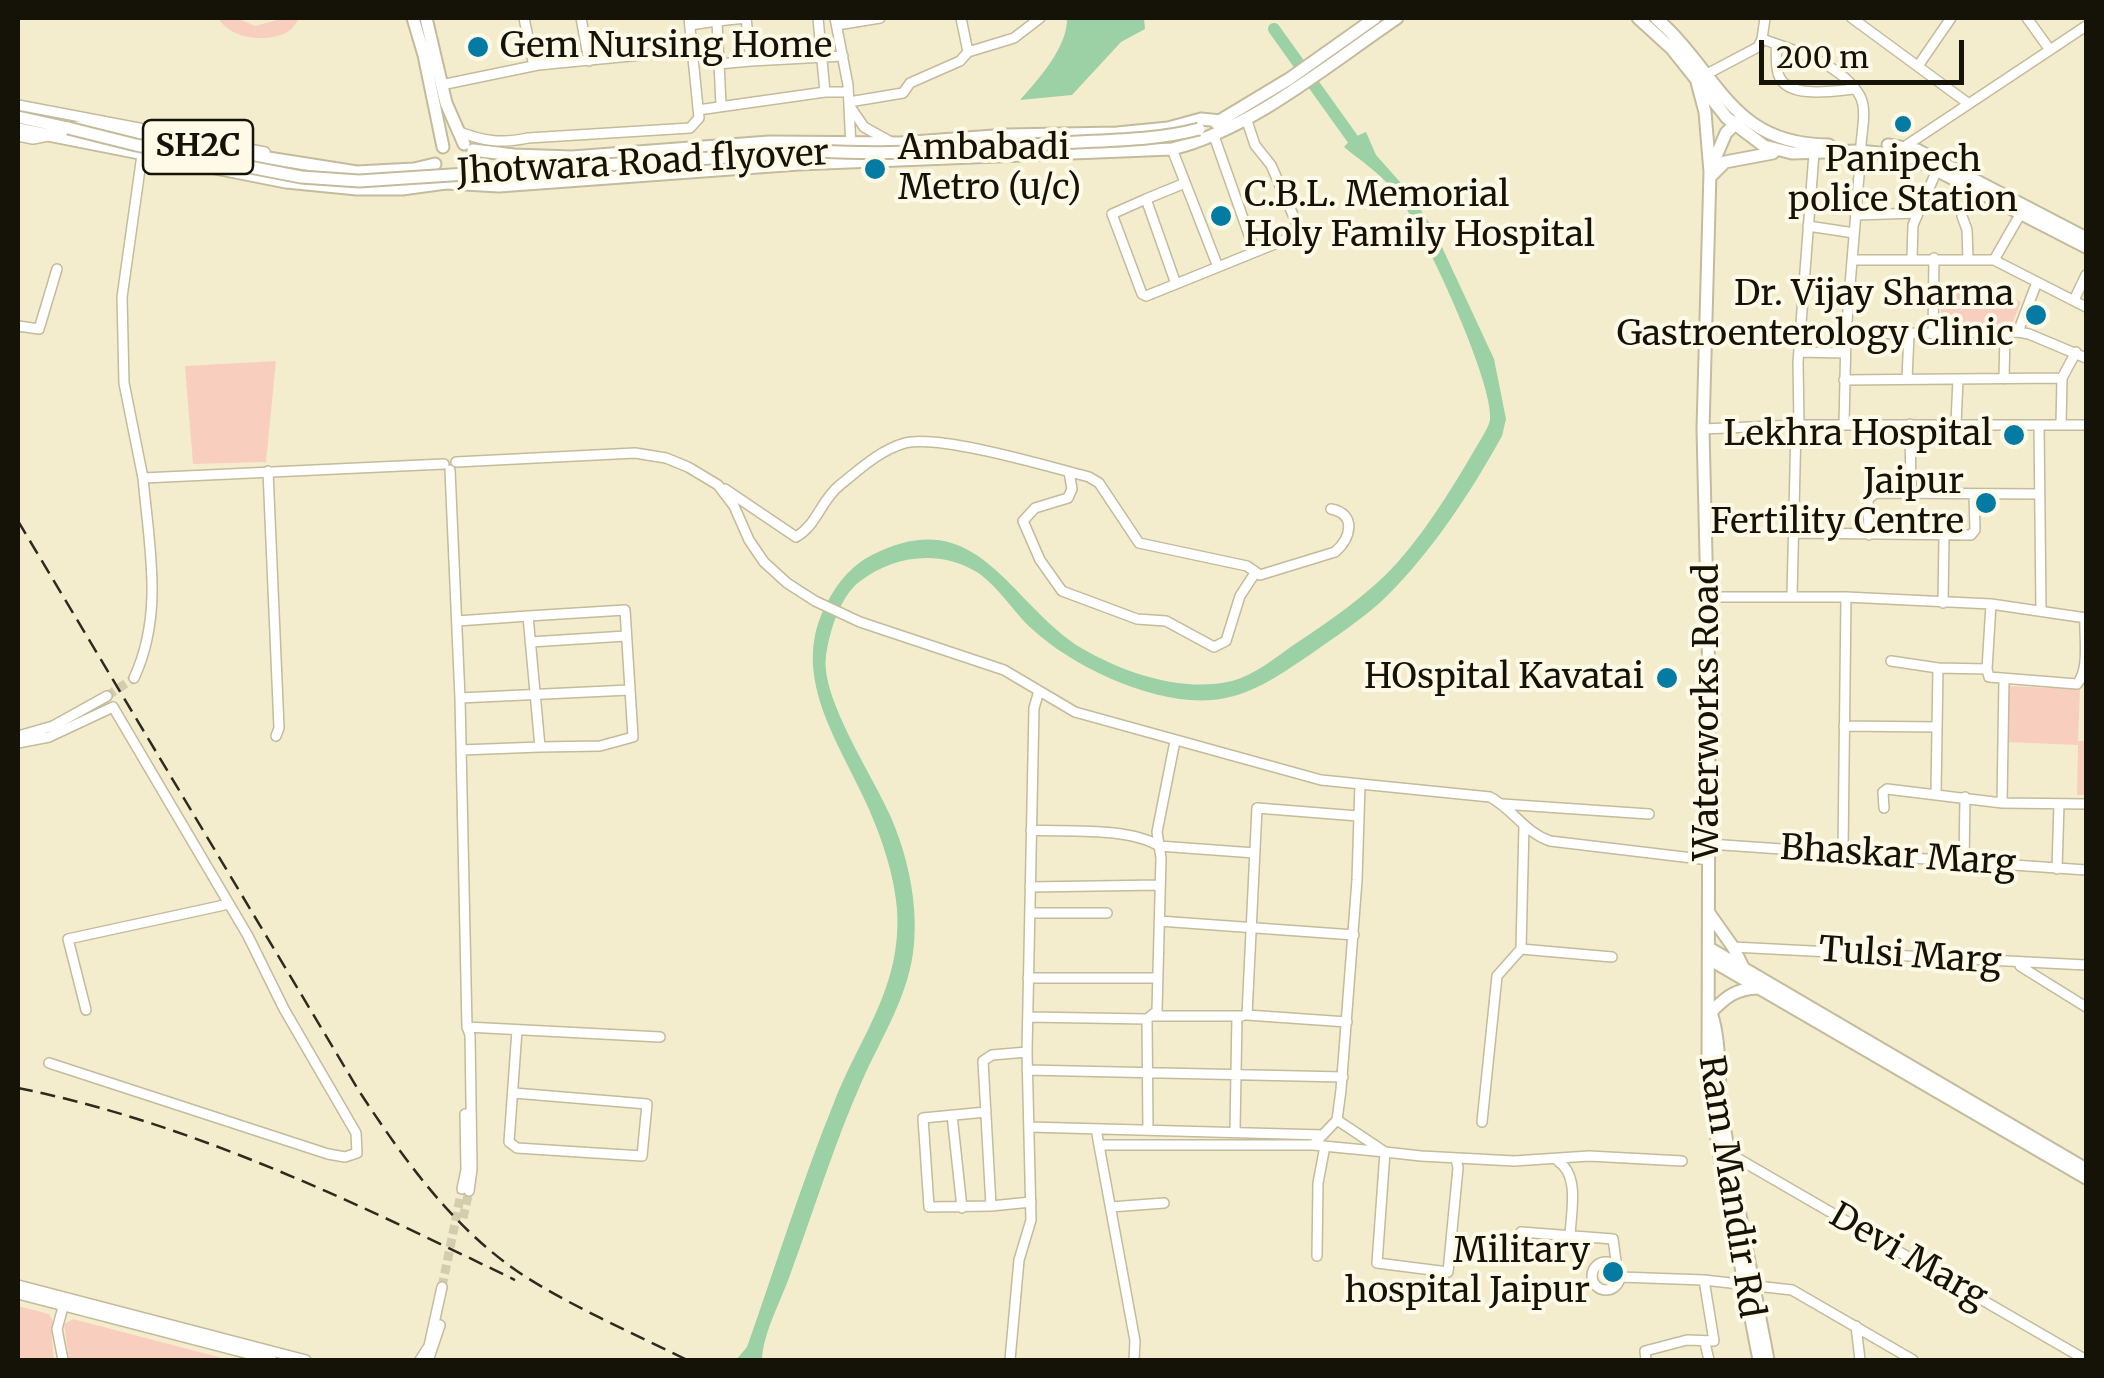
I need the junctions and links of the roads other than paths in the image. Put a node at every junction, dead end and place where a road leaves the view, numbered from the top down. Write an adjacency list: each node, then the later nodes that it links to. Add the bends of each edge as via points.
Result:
1 (413, 18): 56 (main road)
2 (426, 18): 38 (main road)
3 (524, 18): 34 (street)
4 (581, 18): 31 (street)
5 (746, 18): 20 (street); 32 (street)
6 (818, 18): 29 (street)
7 (880, 18): 21 (street)
8 (961, 18): 27 (street)
9 (1040, 18): 27 (street, via 1014,38)
10 (1375, 18): 30 (main road)
11 (1397, 18): 30 (main road)
12 (1638, 18): 36 (main road)
13 (1656, 18): 36 (main road, via 1679,39)
14 (1766, 18): 23 (street)
15 (1852, 18): 35 (street)
16 (1949, 18): 35 (street)
17 (2027, 18): 26 (street)
18 (2081, 18): 22 (street)
19 (689, 21): 20 (street); 25 (street)
20 (717, 21): 33 (street)
21 (836, 21): 28 (street)
22 (2086, 26): 26 (street)
23 (1762, 40): 24 (street); 36 (street)
24 (1776, 44): 39 (street, via 1822,63); 39 (street, via 1786,86)
25 (693, 50): 31 (street); 45 (street)
26 (2050, 50): 43 (street)
27 (968, 52): 41 (street, via 903,93)
28 (843, 56): 29 (street); 41 (street)
29 (821, 57): 32 (street); 40 (street)
30 (1327, 58): 37 (main road)
31 (589, 61): 34 (street)
32 (751, 61): 33 (street)
33 (718, 64): 44 (street)
34 (534, 66): 38 (street)
35 (1918, 66): 43 (street)
36 (1702, 78): 46 (main road); 59 (main road, Waterworks Road)
37 (1292, 82): 48 (main road); 49 (main road)
38 (441, 85): 51 (main road)
39 (1854, 89): 60 (street, via 1863,109)
40 (825, 92): 41 (street); 44 (street)
41 (849, 100): 54 (street); 55 (street, via 864,127)
42 (18, 104): 67 (street)
43 (1969, 104): 61 (street)
44 (721, 106): 45 (street)
45 (698, 110): 51 (street, via 696,125 684,130 504,144)
46 (1735, 117): 59 (main road); 60 (main road, via 1787,142); 62 (main road, via 1764,146); 70 (main road)
47 (18, 118): 50 (main road, Jhotwara Road flyover)
48 (1246, 118): 53 (main road); 83 (street, via 1298,224 1292,238)
49 (1221, 121): 50 (main road, Jhotwara Road flyover, bridge, via 1156,137 970,150 820,151 360,181 301,177); 55 (main road)
50 (68, 128): 67 (main road, Jhotwara Road flyover / SH2C, bridge, via 90,126)
51 (457, 131): 57 (main road)
52 (20, 132): 64 (main road)
53 (1214, 136): 58 (main road); 83 (street)
54 (850, 143): 55 (main road); 57 (main road, via 572,156); 65 (street)
55 (896, 143): 66 (main road)
56 (443, 147): 57 (main road); 68 (main road)
57 (468, 147): 72 (main road, via 480,168)
58 (1172, 148): 66 (main road); 73 (street)
59 (1708, 148): 70 (main road, Waterworks Road)
60 (1861, 148): 61 (main road); 63 (main road); 77 (street)
61 (1900, 150): 69 (main road); 81 (main road)
62 (1788, 152): 63 (main road); 70 (main road, via 1736,158)
63 (1814, 153): 79 (street)
64 (142, 155): 71 (main road, via 320,188); 122 (street, via 122,296 124,383)
65 (850, 162): 66 (main road); 72 (main road)
66 (900, 162)
67 (306, 164): 68 (main road, SH2C, via 358,172)
68 (435, 164): 71 (main road)
69 (1937, 170): 75 (street); 76 (main road)
70 (1710, 175): 118 (main road, Waterworks Road)
71 (446, 183): 72 (main road)
72 (470, 183)
73 (1184, 184): 74 (street); 89 (street)
74 (1146, 199): 93 (street); 93 (street, via 1112,217 1142,294)
75 (1917, 213): 77 (street); 84 (street)
76 (2021, 213): 82 (main road); 88 (street)
77 (1856, 215): 80 (street)
78 (1962, 216): 86 (street)
79 (1808, 226): 80 (street); 102 (street)
80 (1854, 233): 87 (street)
81 (2086, 238)
82 (2086, 248)
83 (1255, 252): 89 (street)
84 (1912, 258): 85 (street); 87 (street)
85 (1934, 258): 86 (street); 100 (street)
86 (1968, 259): 88 (street)
87 (1852, 260): 98 (street)
88 (1994, 260): 92 (street)
89 (1218, 267): 93 (street)
90 (58, 269): 96 (street, via 39,329)
91 (2086, 274): 94 (street)
92 (2037, 282): 94 (street); 97 (street)
93 (1176, 284)
94 (2074, 300): 95 (street)
95 (2086, 307)
96 (18, 326)
97 (2018, 332): 101 (street); 104 (street)
98 (1846, 334): 99 (street); 103 (street)
99 (1908, 334): 100 (street); 107 (street)
100 (1933, 334): 101 (street)
101 (2004, 334): 109 (street)
102 (1799, 352): 103 (street); 115 (street)
103 (1845, 352): 110 (street)
104 (2076, 352): 105 (street); 106 (street)
105 (2086, 358)
106 (2062, 378): 109 (street); 117 (street)
107 (1907, 379): 108 (street); 110 (street)
108 (1958, 379): 109 (street); 113 (street)
109 (2004, 379)
110 (1844, 380): 111 (street)
111 (1844, 424): 112 (street); 115 (street)
112 (1910, 424): 113 (street); 124 (street)
113 (1956, 424): 116 (street)
114 (2086, 424): 117 (street)
115 (1798, 425): 118 (street); 128 (street)
116 (2039, 425): 117 (street); 125 (street)
117 (2061, 425)
118 (1703, 429): 132 (main road, Waterworks Road)
119 (450, 465): 120 (street); 123 (street, via 652,454); 140 (street)
120 (268, 472): 122 (street); 155 (street)
121 (1073, 476): 123 (street, via 927,440 905,444 835,488 812,528 796,537); 131 (street, via 1099,483 1140,543); 131 (street, via 1068,498 1035,508 1024,521 1051,579 1067,594 1137,619 1166,621 1214,647 1226,641)
122 (143, 478): 146 (street, via 154,611)
123 (718, 486): 149 (street, via 764,562 815,601 1004,670)
124 (1911, 492): 126 (street); 129 (street, via 1870,495)
125 (2038, 494): 126 (street); 137 (street)
126 (1974, 495): 130 (street, via 1971,536)
127 (1331, 509): 131 (street, via 1342,511 1350,531 1335,552)
128 (1794, 533): 129 (street); 134 (street)
129 (1869, 536): 130 (street)
130 (1944, 537): 135 (street)
131 (1255, 572)
132 (1708, 597): 134 (street); 172 (main road, Waterworks Road)
133 (1846, 597): 134 (street); 135 (street); 153 (street)
134 (1792, 598)
135 (1943, 603): 136 (street)
136 (1991, 604): 137 (street); 145 (street)
137 (2041, 610): 139 (street)
138 (528, 616): 140 (street); 141 (street, via 625,610); 142 (street)
139 (2086, 618): 147 (street, via 2077,684)
140 (457, 621): 152 (street)
141 (626, 636): 142 (street); 148 (street)
142 (530, 642): 150 (street)
143 (1891, 662): 144 (street)
144 (1938, 668): 145 (street); 154 (street)
145 (1987, 669): 147 (street, via 1989,678)
146 (134, 678)
147 (2004, 679): 163 (street)
148 (629, 690): 150 (street); 158 (street, via 633,737 600,746)
149 (1038, 691): 157 (street, via 1075,712); 171 (street)
150 (534, 694): 152 (street); 158 (street)
151 (107, 696): 156 (street)
152 (460, 698): 159 (street)
153 (1844, 726): 154 (street); 174 (street)
154 (1936, 727): 161 (street)
155 (276, 736)
156 (18, 739): 182 (street, via 49,737 113,707)
157 (1175, 742): 160 (street); 173 (street)
158 (540, 747): 159 (street)
159 (461, 750): 206 (street)
160 (1360, 784): 164 (street, via 1490,797); 169 (street)
161 (1936, 793): 162 (street); 167 (street, via 1887,789)
162 (1965, 797): 163 (street); 177 (street)
163 (2002, 803): 165 (street)
164 (1502, 804): 168 (street); 170 (street)
165 (2059, 804): 166 (street); 178 (street)
166 (2086, 804)
167 (1884, 808)
168 (1649, 814)
169 (1358, 816): 175 (street, via 1256,808); 188 (street)
170 (1524, 826): 176 (street, via 1550,841); 190 (street)
171 (1031, 830): 173 (street, via 1105,834); 181 (street)
172 (1709, 844): 174 (street, Bhaskar Marg); 176 (main road, Waterworks Road)
173 (1159, 846): 175 (street); 180 (street)
174 (1843, 852): 177 (street, Bhaskar Marg)
175 (1255, 853): 187 (street)
176 (1709, 860): 185 (main road, Waterworks Road)
177 (1964, 862): 178 (street, Bhaskar Marg)
178 (2057, 869): 179 (street, Bhaskar Marg)
179 (2086, 870)
180 (1160, 885): 181 (street); 186 (street)
181 (1030, 887): 183 (street)
182 (228, 904): 200 (street, via 68,939); 210 (street, via 356,1133 357,1153 328,1154)
183 (1030, 912): 184 (street); 196 (street)
184 (1107, 913)
185 (1709, 913): 189 (main road); 191 (main road, Waterworks Road)
186 (1159, 921): 187 (street); 197 (street)
187 (1250, 927): 188 (street); 202 (street)
188 (1354, 934): 205 (street)
189 (1733, 946): 193 (street, Tulsi Marg); 195 (main road)
190 (1520, 949): 192 (street); 219 (street, via 1498,976)
191 (1709, 954): 195 (main road); 198 (main road); 201 (main road, Waterworks Road)
192 (1612, 957)
193 (2017, 964): 194 (street, Tulsi Marg); 199 (street)
194 (2086, 966)
195 (1744, 969): 233 (main road)
196 (1028, 978): 197 (street); 203 (street)
197 (1158, 978): 204 (street, via 1157,1010)
198 (1759, 988): 201 (main road, via 1740,989); 234 (main road)
199 (2086, 1007)
200 (86, 1010)
201 (1711, 1012): 228 (main road, Ram Mandir Rd, via 1708,1082)
202 (1242, 1016): 204 (street); 205 (street); 213 (street)
203 (1028, 1017): 204 (street); 209 (street)
204 (1148, 1017): 212 (street)
205 (1347, 1022): 214 (street)
206 (467, 1027): 207 (street); 235 (street, via 472,1169)
207 (517, 1030): 208 (street); 215 (street)
208 (660, 1037)
209 (1027, 1052): 211 (street); 216 (street, via 983,1061)
210 (49, 1063)
211 (1027, 1070): 212 (street); 220 (street)
212 (1148, 1073): 213 (street); 222 (street)
213 (1236, 1074): 214 (street); 223 (street)
214 (1343, 1076): 218 (street)
215 (514, 1093): 215 (street, via 509,1142 517,1148 642,1156 647,1104)
216 (986, 1112): 217 (street); 238 (street)
217 (952, 1115): 240 (street); 240 (street, via 924,1118 929,1207)
218 (1337, 1120): 224 (street); 225 (street)
219 (1482, 1122)
220 (1029, 1128): 221 (street); 236 (street)
221 (1096, 1128): 222 (street); 226 (street)
222 (1148, 1130): 223 (street)
223 (1234, 1130): 225 (street)
224 (1364, 1139): 227 (street); 229 (street)
225 (1324, 1140): 226 (street); 227 (street); 243 (street)
226 (1099, 1145): 239 (street)
227 (1349, 1148): 229 (street)
228 (1726, 1150): 245 (main road, Ram Mandir Rd); 264 (street, Devi Marg)
229 (1385, 1152): 230 (street); 230 (street, via 1377,1263 1448,1272)
230 (1456, 1158): 231 (street)
231 (1558, 1160): 232 (street); 242 (street, via 1572,1179)
232 (1682, 1162)
233 (2086, 1169)
234 (2086, 1178)
235 (465, 1190)
236 (1030, 1202): 238 (street); 256 (street)
237 (1164, 1203): 239 (street)
238 (991, 1206): 240 (street)
239 (1111, 1207): 257 (street)
240 (962, 1208)
241 (1521, 1232): 242 (street)
242 (1570, 1236): 244 (street, via 1614,1239 1618,1272)
243 (1317, 1256)
244 (1704, 1280): 245 (street); 251 (street, via 1714,1342)
245 (1748, 1285): 250 (street, via 1792,1290); 260 (main road, Ram Mandir Rd); 261 (main road)
246 (18, 1286): 249 (street)
247 (445, 1288): 255 (street)
248 (18, 1294): 249 (street)
249 (64, 1301): 252 (street); 253 (street, via 58,1329)
250 (1856, 1326): 262 (street); 263 (street)
251 (1705, 1342): 258 (street, via 1645,1352); 259 (street)
252 (267, 1357): 254 (street)
253 (62, 1360)
254 (306, 1360)
255 (424, 1360)
256 (1010, 1360)
257 (1134, 1360)
258 (1646, 1360)
259 (1708, 1360)
260 (1758, 1360)
261 (1768, 1360)
262 (1860, 1360)
263 (1913, 1360)
264 (2086, 1360)

